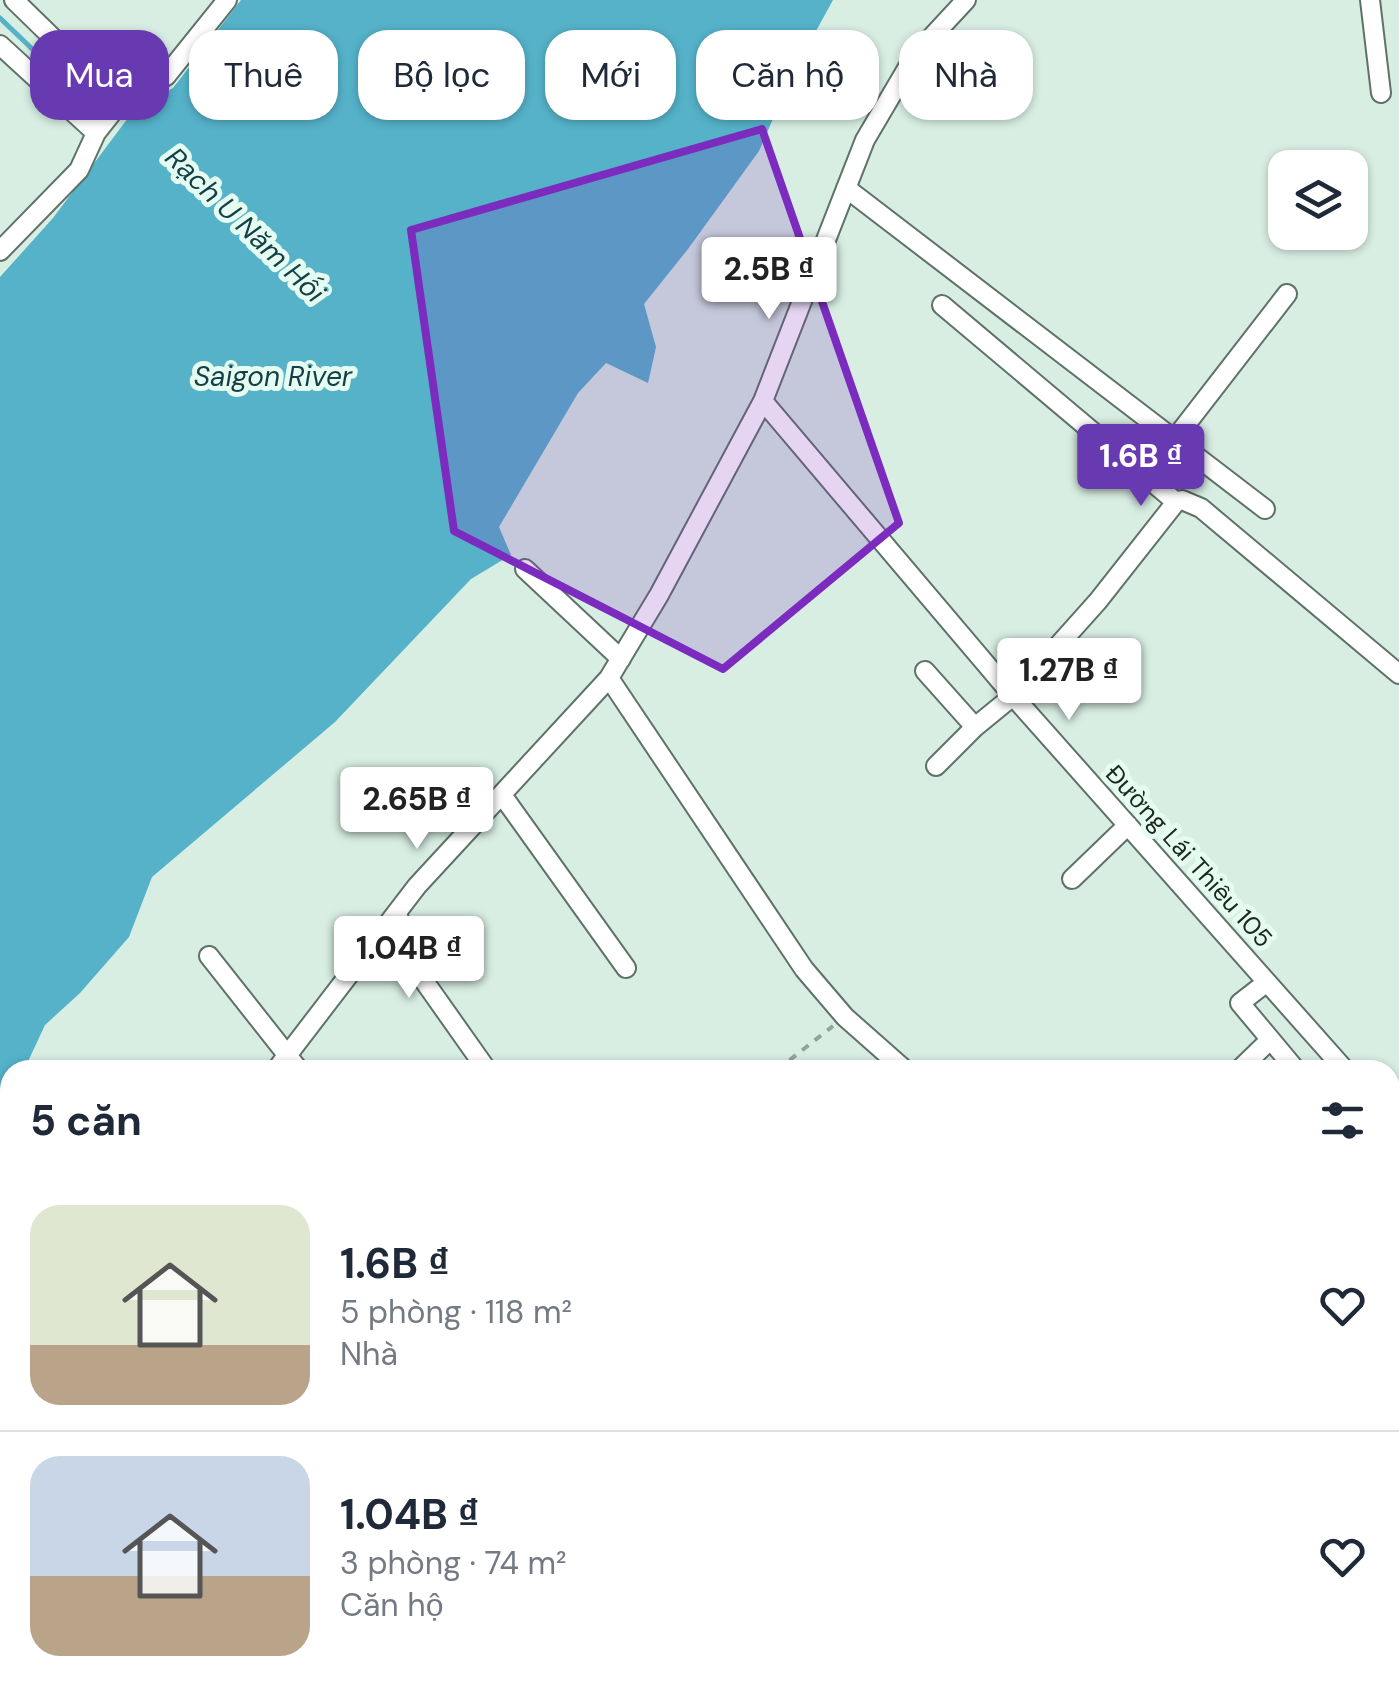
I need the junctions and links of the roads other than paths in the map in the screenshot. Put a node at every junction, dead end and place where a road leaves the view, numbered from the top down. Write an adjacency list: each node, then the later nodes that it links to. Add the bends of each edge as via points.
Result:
1 (14, 0): 5 (street)
2 (227, 0): 7 (street)
3 (966, 0): 11 (street, via 916,55 865,140)
4 (1370, 0): 8 (street)
5 (45, 30)
6 (0, 45): 10 (street)
7 (169, 72)
8 (1380, 93)
9 (106, 120): 10 (street)
10 (97, 131): 12 (street, via 79,170)
11 (846, 188): 15 (street); 16 (street)
12 (0, 251)
13 (1288, 294): 16 (street)
14 (942, 304): 17 (street)
15 (763, 400): 21 (street); 25 (street, Đường Lái Thiêu 105)
16 (1170, 444): 17 (street); 19 (street)
17 (1148, 470): 18 (street)
18 (1176, 502): 23 (street, via 1201,508); 25 (street)
19 (1265, 510)
20 (525, 569): 21 (street)
21 (621, 658): 24 (street)
22 (925, 672): 26 (street)
23 (1399, 674)
24 (610, 678): 28 (street); 39 (street, via 804,970)
25 (1013, 696): 26 (street); 29 (street, Đường Lái Thiêu 105)
26 (975, 726): 27 (street)
27 (936, 766)
28 (502, 794): 31 (street); 33 (street)
29 (1122, 831): 30 (street); 34 (street, Đường Lái Thiêu 105)
30 (1072, 879)
31 (396, 914): 37 (street); 38 (street, via 422,978)
32 (209, 956): 36 (street)
33 (626, 968)
34 (1268, 982): 35 (street, via 1240,1003); 42 (street, Đường Lái Thiêu 105)
35 (1270, 1040): 40 (street); 41 (street)
36 (283, 1060)
37 (291, 1060)
38 (478, 1060)
39 (893, 1060)
40 (1249, 1060)
41 (1287, 1060)
42 (1336, 1060)

